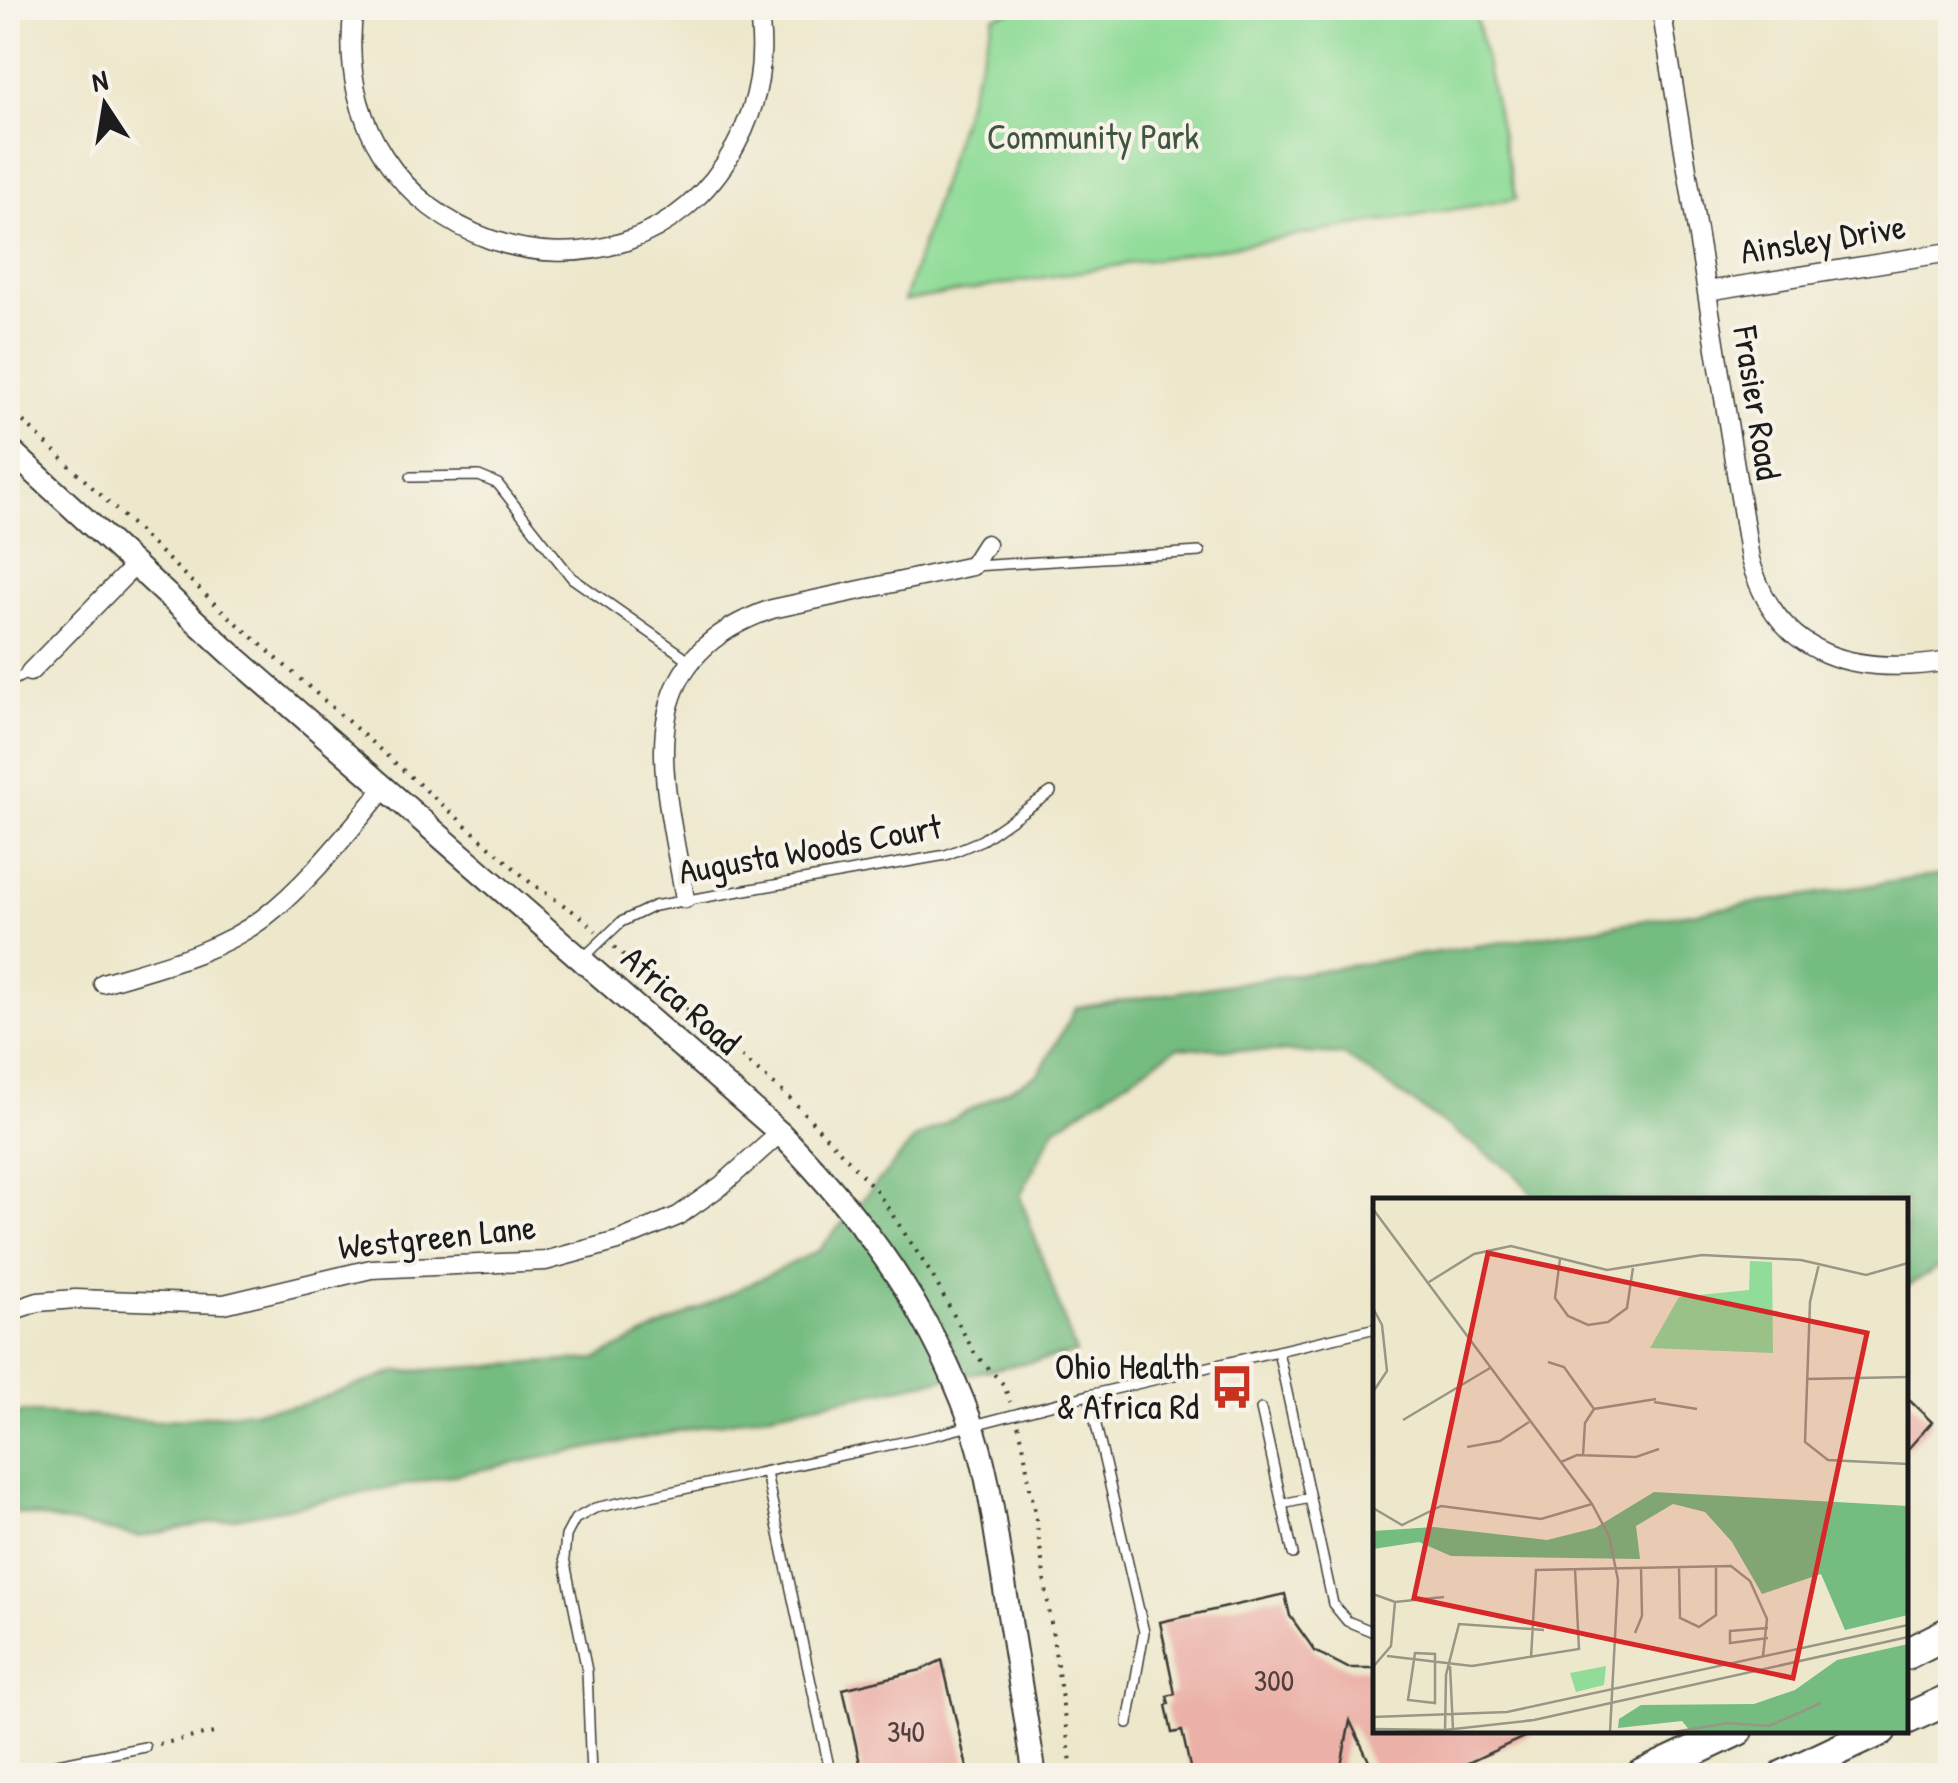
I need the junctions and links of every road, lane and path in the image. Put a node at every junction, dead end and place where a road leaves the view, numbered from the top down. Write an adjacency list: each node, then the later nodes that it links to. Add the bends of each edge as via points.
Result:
1 (354, 8): 2 (street, via 357,100 401,180 465,230 554,251 636,235 668,218 716,175 756,97)
2 (758, 8)
3 (1661, 8): 5 (street, Frasier Road)
4 (1950, 252): 5 (street, Ainsley Drive)
5 (1706, 291): 14 (street, Frasier Road, via 1750,559 1768,604 1804,640 1848,662 1898,668)
6 (8, 407): 13 (path)
7 (8, 448): 11 (street, Africa Road)
8 (411, 477): 15 (lane, via 478,476 498,484 572,578)
9 (986, 544): 12 (street)
10 (1200, 552): 12 (lane)
11 (134, 566): 16 (street); 18 (street, Africa Road)
12 (972, 566): 15 (street, via 772,609 726,630)
13 (214, 603)
14 (1950, 661)
15 (692, 662): 20 (street, via 676,686 662,740)
16 (30, 672): 17 (lane)
17 (8, 683)
18 (384, 789): 21 (street, Africa Road); 22 (street, via 313,872 261,920 205,949)
19 (1051, 792): 20 (lane, Augusta Woods Court, via 982,840 946,855)
20 (686, 899): 21 (lane, Augusta Woods Court, via 636,913)
21 (581, 960): 23 (street, Africa Road)
22 (104, 982)
23 (780, 1132): 24 (street, Westgreen Lane, via 678,1216 545,1261 371,1268 224,1304 75,1299); 29 (street, Africa Road, via 897,1274 938,1345)
24 (8, 1312)
25 (1373, 1329): 26 (lane)
26 (1278, 1351): 27 (lane); 32 (lane)
27 (1089, 1394): 29 (lane); 40 (lane, via 1144,1632)
28 (1260, 1409): 33 (lane)
29 (972, 1426): 31 (lane); 48 (street, Africa Road, via 987,1479)
30 (1023, 1440): 49 (path)
31 (766, 1473): 46 (lane, via 596,1508 575,1519 564,1558 587,1671); 47 (lane)
32 (1310, 1498): 33 (lane); 36 (lane, via 1333,1604 1347,1621)
33 (1282, 1504): 34 (lane)
34 (1292, 1554)
35 (1950, 1632): 37 (main road)
36 (1373, 1633)
37 (1908, 1653)
38 (1950, 1699): 39 (main road)
39 (1908, 1719)
40 (1128, 1723)
41 (219, 1732): 44 (path)
42 (1732, 1733): 50 (main road)
43 (1875, 1733): 51 (main road)
44 (144, 1748): 45 (lane)
45 (24, 1776)
46 (591, 1776)
47 (832, 1776)
48 (1035, 1776)
49 (1072, 1776)
50 (1640, 1776)
51 (1783, 1776)

